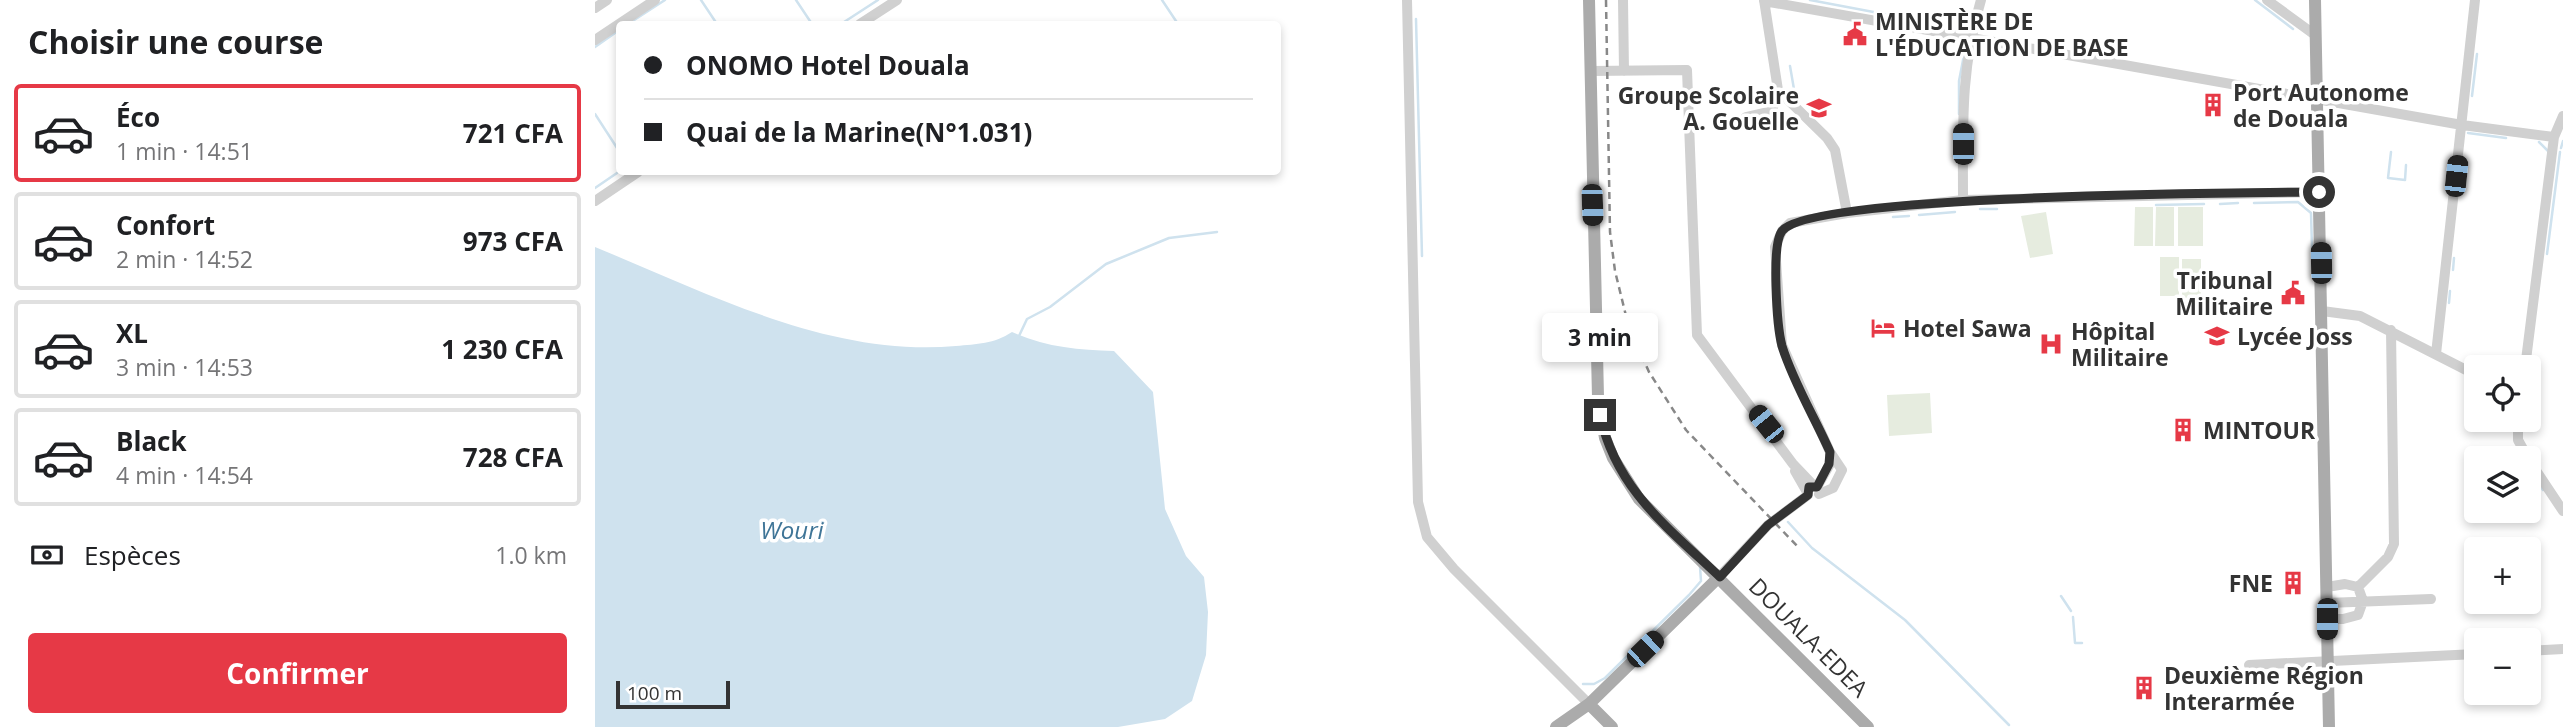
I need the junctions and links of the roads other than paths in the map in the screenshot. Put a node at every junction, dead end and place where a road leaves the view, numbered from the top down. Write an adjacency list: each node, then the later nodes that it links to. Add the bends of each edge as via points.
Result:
1 (607, 0): 12 (street)
2 (655, 0): 13 (street)
3 (897, 0): 14 (street)
4 (1407, 0): 53 (street, via 1418,502 1427,537 1488,605)
5 (1589, 0): 19 (main road, DOUALA-EDEA)
6 (1623, 0): 20 (street)
7 (1764, 0): 17 (street); 21 (street)
8 (1981, 0): 17 (street)
9 (2267, 0): 16 (street)
10 (2315, 0): 16 (main road)
11 (2475, 0): 25 (street)
12 (595, 8)
13 (624, 21)
14 (865, 21)
15 (616, 26): 18 (street)
16 (2315, 35): 22 (main road)
17 (1969, 37): 22 (street); 29 (street, via 1962,88)
18 (595, 40)
19 (1591, 71): 20 (street); 41 (main road, DOUALA-EDEA, via 1596,350 1605,438 1639,499)
20 (1624, 71): 39 (street, via 1687,70 1697,335)
21 (1777, 90): 24 (street, via 1772,111); 31 (street, via 1835,150)
22 (2317, 100): 25 (street); 28 (main road)
23 (2563, 116): 26 (street)
24 (1746, 117)
25 (2462, 125): 26 (street); 34 (street)
26 (2554, 137): 35 (street)
27 (634, 175): 30 (street)
28 (2319, 192): 29 (street); 32 (main road)
29 (1963, 200): 31 (street)
30 (595, 201)
31 (1847, 213): 37 (street, via 1790,223 1775,247 1782,345)
32 (2322, 311): 33 (street, via 2360,316); 42 (main road)
33 (2391, 330): 34 (street); 43 (street, via 2394,544 2388,557)
34 (2436, 354): 36 (street)
35 (2527, 355)
36 (2464, 369)
37 (1830, 452): 39 (street, via 1829,464); 39 (street, via 1841,464 1841,477 1833,488)
38 (2541, 478): 40 (street)
39 (1813, 491): 41 (street, via 1768,525)
40 (2563, 511)
41 (1720, 577): 53 (main road); 56 (main road, DOUALA-EDEA)
42 (2327, 587): 43 (street); 46 (main road)
43 (2358, 587): 45 (street)
44 (2431, 599): 45 (street)
45 (2363, 601): 46 (street); 47 (street, via 2358,615)
46 (2327, 603): 47 (main road)
47 (2327, 619): 51 (main road)
48 (2563, 649): 49 (street)
49 (2541, 650)
50 (2464, 655): 51 (street)
51 (2328, 663): 52 (street); 57 (main road)
52 (2249, 665)
53 (1589, 704): 54 (main road); 55 (main road)
54 (1556, 727)
55 (1612, 727)
56 (1868, 727)
57 (2329, 727)

